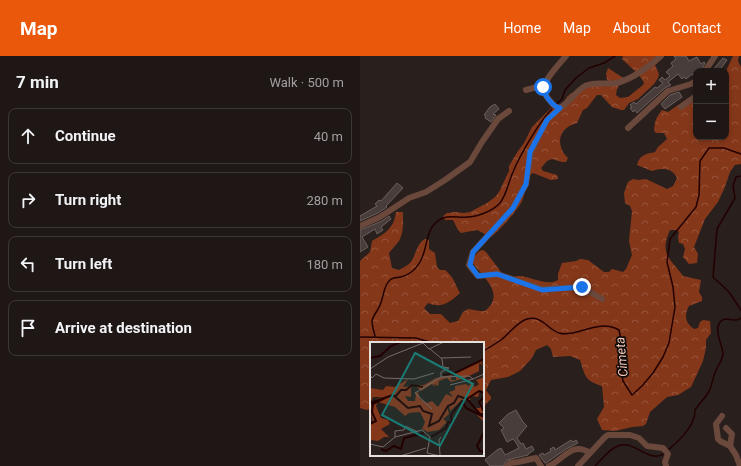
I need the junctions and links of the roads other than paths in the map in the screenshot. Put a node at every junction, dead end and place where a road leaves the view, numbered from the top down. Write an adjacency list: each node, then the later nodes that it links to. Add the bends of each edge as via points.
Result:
1 (566, 56): 6 (street)
2 (661, 56): 10 (street, via 625,80 615,83 594,83 580,89)
3 (715, 56): 4 (street)
4 (708, 68)
5 (693, 83): 12 (street, via 668,91)
6 (544, 85): 7 (street); 10 (street, via 544,93 556,107)
7 (526, 90)
8 (693, 98): 9 (street)
9 (681, 107)
10 (560, 108): 14 (street, via 547,120 530,152 526,184 513,208 473,252 470,265 478,276 497,274 542,290 582,287)
11 (509, 111): 13 (street, via 498,119 470,162 426,192 409,198 380,217)
12 (628, 128)
13 (360, 226)
14 (602, 299)
15 (722, 416): 17 (street, via 716,424 718,439)
16 (726, 428): 17 (street, via 732,434)
17 (730, 446): 24 (street)
18 (590, 453): 21 (street, via 574,449); 22 (street); 23 (street, via 608,435 630,435 639,438 647,446 663,448 668,454)
19 (507, 466): 20 (street, via 510,463 536,458)
20 (541, 466)
21 (549, 466)
22 (578, 466)
23 (666, 466)
24 (740, 466)

